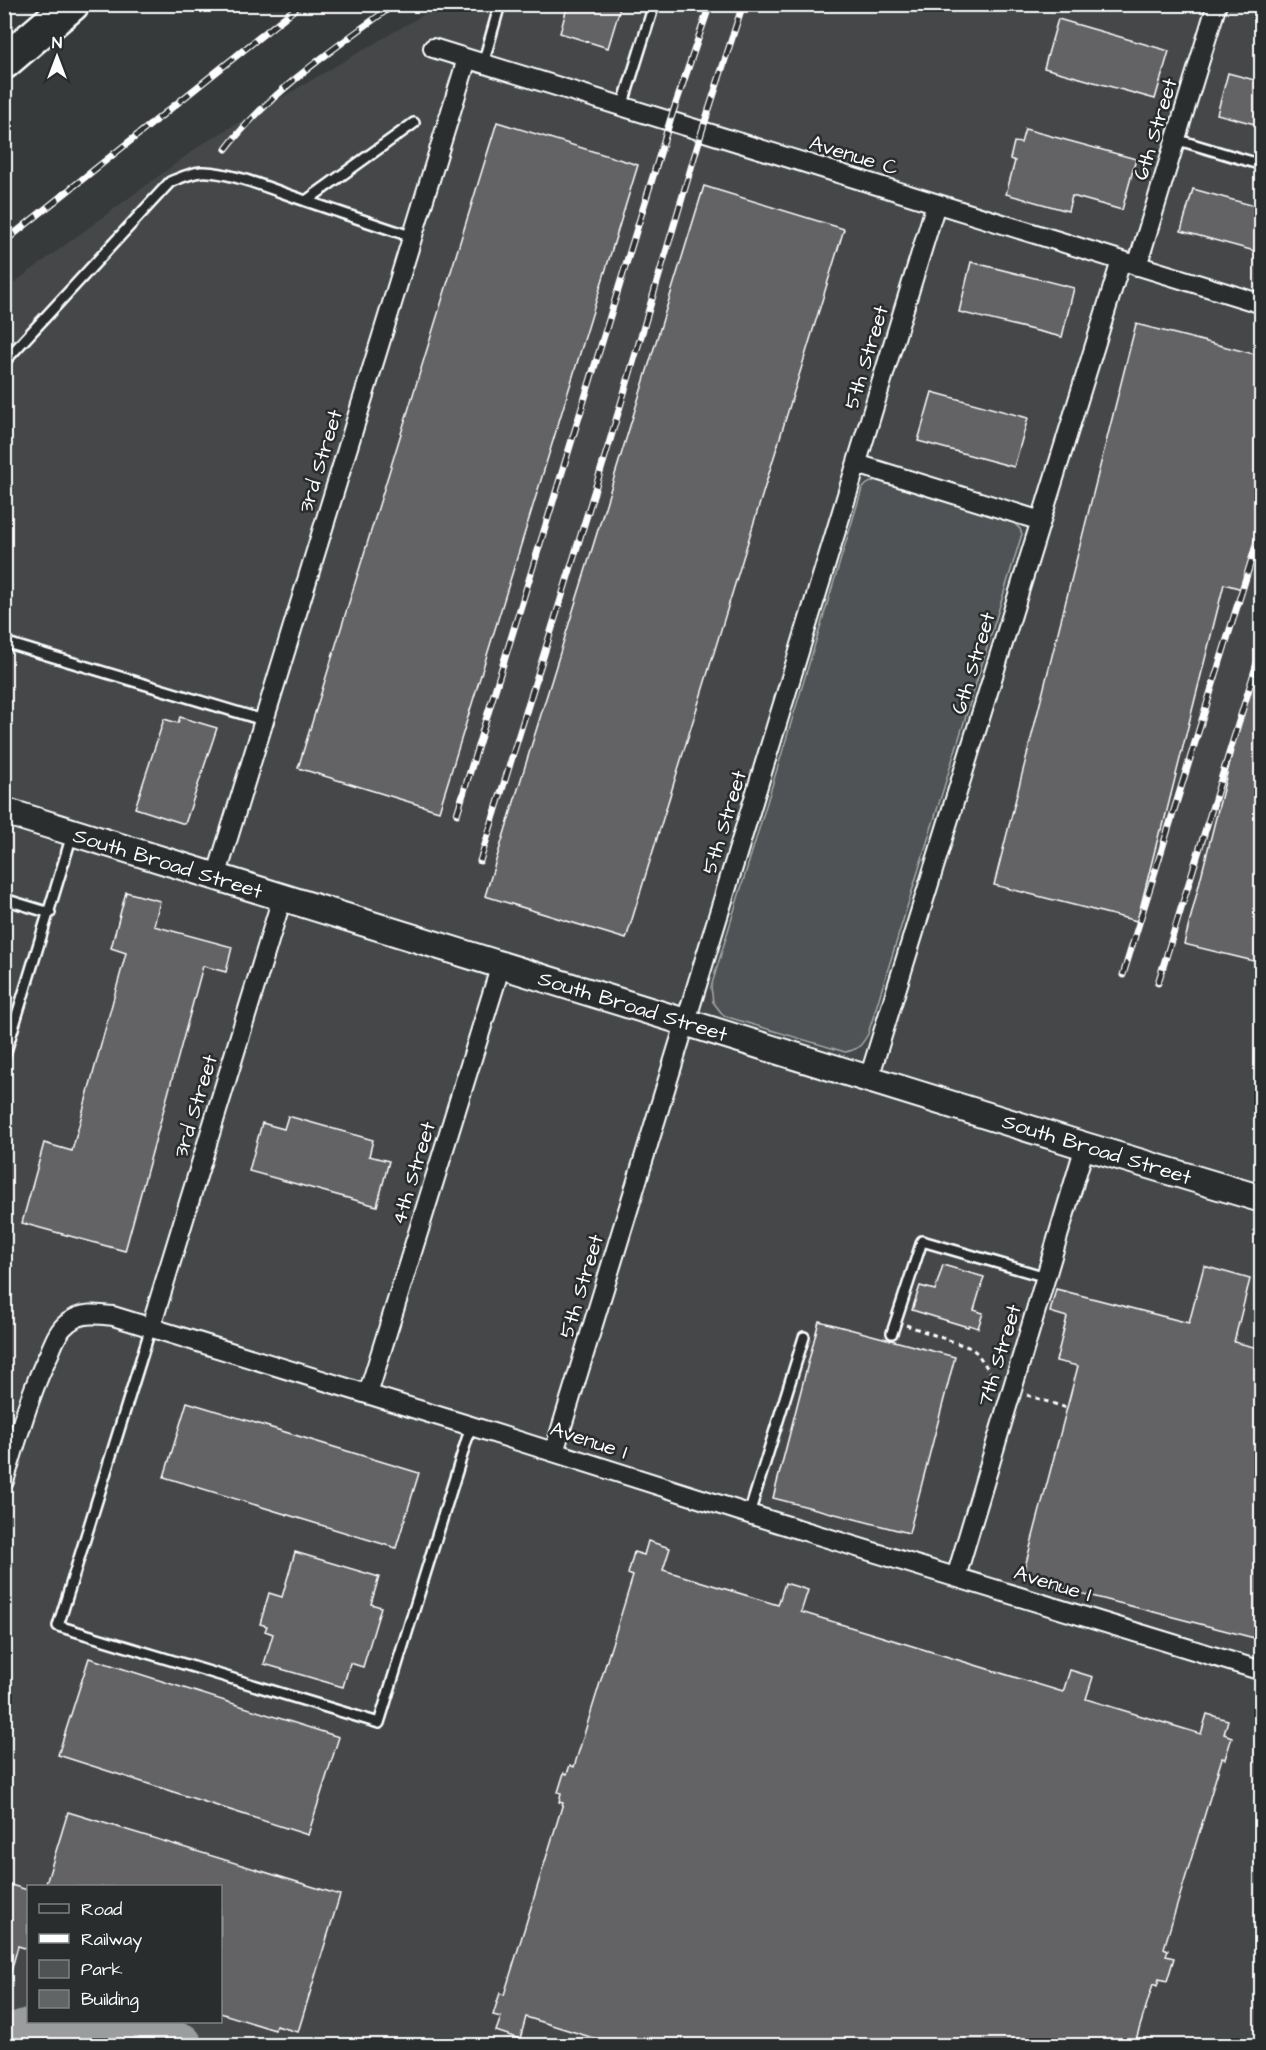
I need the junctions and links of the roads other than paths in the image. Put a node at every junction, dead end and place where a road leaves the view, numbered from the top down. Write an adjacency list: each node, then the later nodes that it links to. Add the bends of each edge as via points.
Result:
1 (72, 4): 7 (highway)
2 (500, 4): 6 (lane)
3 (652, 4): 8 (lane)
4 (1217, 4): 10 (street, 6th Street)
5 (433, 48): 6 (street, Avenue C)
6 (475, 61): 8 (street, Avenue C); 14 (street, 3rd Street)
7 (4, 62)
8 (622, 107): 13 (street, Avenue C)
9 (414, 123): 12 (lane)
10 (1175, 140): 11 (lane); 15 (street, 6th Street)
11 (1262, 165)
12 (306, 201): 14 (lane); 17 (lane, via 235,177 203,172 170,182)
13 (936, 204): 15 (street, Avenue C); 18 (street, 5th Street)
14 (413, 237): 21 (street, 3rd Street)
15 (1129, 263): 16 (street, Avenue C); 19 (street, 6th Street)
16 (1262, 304)
17 (4, 362)
18 (857, 464): 19 (street); 29 (street, 5th Street)
19 (1041, 521): 31 (street, 6th Street)
20 (4, 642): 21 (lane)
21 (263, 720): 24 (street, 3rd Street)
22 (4, 812): 23 (street, South Broad Street)
23 (73, 833): 24 (street, South Broad Street); 27 (lane)
24 (216, 877): 25 (street, South Broad Street)
25 (282, 898): 28 (street, South Broad Street); 35 (street, 3rd Street)
26 (4, 899): 27 (lane)
27 (50, 913): 30 (lane)
28 (501, 965): 29 (street, South Broad Street); 38 (street, 4th Street)
29 (686, 1023): 31 (street, South Broad Street); 40 (street, 5th Street)
30 (4, 1058)
31 (869, 1078): 32 (street, South Broad Street)
32 (1085, 1146): 33 (street, South Broad Street); 34 (street, 7th Street)
33 (1262, 1199)
34 (1046, 1277): 36 (lane, via 922,1241); 43 (street, 7th Street)
35 (151, 1327): 38 (street, Avenue I); 39 (lane, via 58,1626 379,1723); 41 (street, Avenue I, via 95,1314 83,1315 60,1331 36,1380)
36 (892, 1333)
37 (804, 1337): 42 (lane)
38 (368, 1394): 39 (street, Avenue I)
39 (471, 1426): 40 (street, Avenue I)
40 (554, 1452): 42 (street, Avenue I)
41 (4, 1481)
42 (749, 1515): 43 (street, Avenue I)
43 (956, 1577): 44 (street, Avenue I)
44 (1262, 1671)

